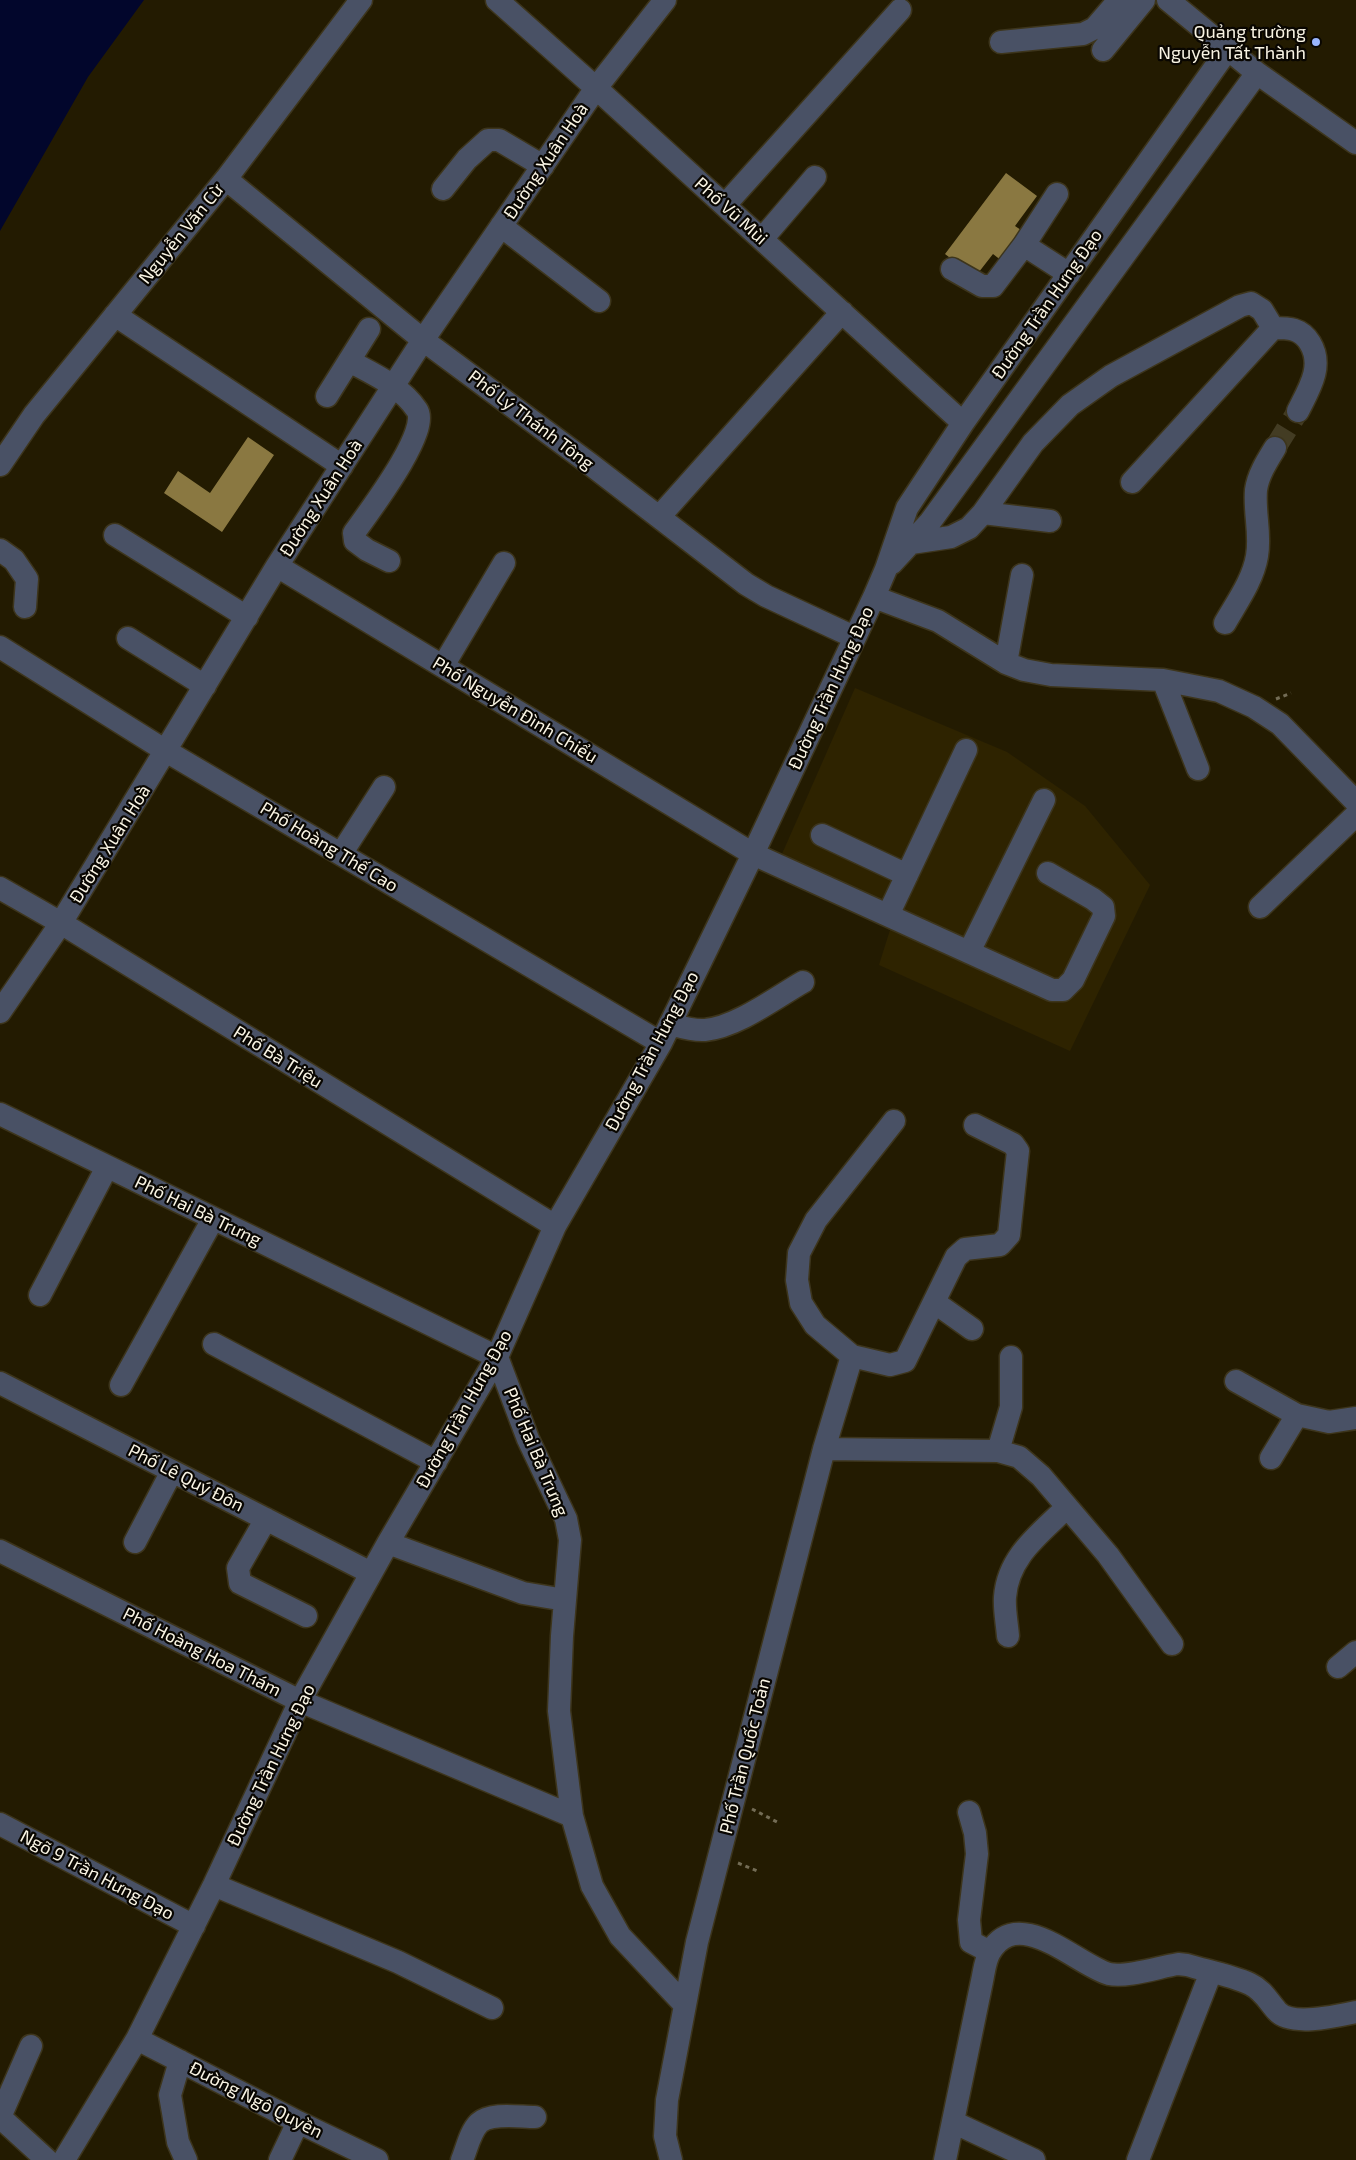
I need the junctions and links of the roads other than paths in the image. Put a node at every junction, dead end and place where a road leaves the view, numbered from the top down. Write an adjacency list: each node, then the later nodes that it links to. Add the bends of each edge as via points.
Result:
1 (361, 0): 16 (street, Nguyễn Văn Cừ)
2 (497, 0): 12 (street, Phố Vũ Mùi)
3 (665, 0): 12 (street, Đường Xuân Hoà)
4 (1119, 0): 8 (street, via 1094,28 1084,34)
5 (1144, 0): 10 (street)
6 (1168, 0): 9 (street)
7 (900, 10): 19 (street)
8 (1002, 42)
9 (1228, 49): 11 (street); 24 (street, Đường Trần Hưng Đạo)
10 (1103, 50)
11 (1257, 73): 13 (street); 44 (street, Đường Trần Hưng Đạo, via 930,522)
12 (596, 88): 14 (street, Đường Xuân Hoà); 19 (street, Phố Vũ Mùi)
13 (1356, 143)
14 (542, 166): 17 (street, via 499,140 488,140 467,159); 20 (street, Đường Xuân Hoà)
15 (815, 178): 21 (street)
16 (226, 179): 27 (street, Nguyễn Văn Cừ); 30 (street, Phố Lý Thánh Tông)
17 (443, 189)
18 (1057, 194): 22 (street)
19 (724, 205): 21 (street, Phố Vũ Mùi)
20 (501, 226): 25 (street); 30 (street, Đường Xuân Hoà)
21 (762, 239): 26 (street, Phố Vũ Mùi)
22 (1024, 245): 23 (street, via 993,286 982,286); 24 (street)
23 (952, 269)
24 (1069, 274): 35 (street, Đường Trần Hưng Đạo)
25 (599, 301)
26 (842, 312): 35 (street, Phố Vũ Mùi); 41 (street)
27 (115, 315): 37 (street, Nguyễn Văn Cừ, via 34,415); 38 (street)
28 (1273, 328): 34 (street, via 1290,328 1305,334 1315,350 1317,366); 39 (street); 40 (street, via 1262,310 1251,303 1240,306 1111,376 1070,405 1032,443)
29 (369, 329): 31 (street)
30 (424, 340): 32 (street, Đường Xuân Hoà); 41 (street, Phố Lý Thánh Tông)
31 (349, 361): 32 (street); 33 (street)
32 (394, 385): 38 (street, Đường Xuân Hoà); 46 (street, via 418,411 420,423 394,475 354,534 355,541)
33 (327, 396)
34 (1298, 411)
35 (963, 423): 49 (street, Đường Trần Hưng Đạo, via 907,508)
36 (1275, 448): 54 (street, via 1256,489 1257,558 1246,589)
37 (0, 466)
38 (342, 466): 48 (street, Đường Xuân Hoà)
39 (1132, 482)
40 (983, 513): 42 (street); 44 (street, via 968,528 951,537)
41 (659, 516): 55 (street, Phố Lý Thánh Tông, via 746,584)
42 (1050, 521)
43 (116, 535): 53 (street)
44 (911, 543): 49 (street, Đường Trần Hưng Đạo)
45 (0, 550): 52 (street, via 14,560 27,579)
46 (389, 561)
47 (504, 563): 59 (street)
48 (278, 566): 53 (street, Đường Xuân Hoà); 59 (street, Phố Nguyễn Đình Chiểu)
49 (886, 569): 51 (street, Đường Trần Hưng Đạo)
50 (1022, 575): 58 (street)
51 (874, 597): 55 (street, Đường Trần Hưng Đạo); 58 (street, via 938,621)
52 (25, 607)
53 (247, 617): 61 (street, Đường Xuân Hoà)
54 (1225, 623)
55 (854, 637): 71 (street, Đường Trần Hưng Đạo)
56 (128, 638): 61 (street)
57 (0, 647): 63 (street, Phố Hoàng Thế Cao)
58 (1006, 663): 60 (street, via 1050,675)
59 (443, 666): 71 (street, Phố Nguyễn Đình Chiểu)
60 (1163, 680): 64 (street); 67 (street, via 1219,691 1254,707 1280,724)
61 (205, 686): 63 (street, Đường Xuân Hoà)
62 (966, 750): 73 (street)
63 (166, 751): 70 (street, Phố Hoàng Thế Cao); 77 (street, Đường Xuân Hoà)
64 (1198, 769)
65 (384, 787): 70 (street)
66 (1044, 800): 78 (street)
67 (1356, 802)
68 (1356, 815): 75 (street)
69 (822, 835): 73 (street)
70 (341, 854): 81 (street, Phố Hoàng Thế Cao)
71 (753, 854): 76 (street, Phố Nguyễn Đình Chiểu); 81 (street, Đường Trần Hưng Đạo)
72 (1048, 873): 78 (street, Phố Nguyễn Đình Chiểu, via 1103,907 1104,916 1074,980 1063,990 1052,990)
73 (907, 876): 76 (street)
74 (0, 888): 77 (street, Phố Bà Triệu)
75 (1260, 907)
76 (888, 915): 78 (street, Phố Nguyễn Đình Chiểu)
77 (61, 923): 80 (street, Đường Xuân Hoà); 87 (street, Phố Bà Triệu)
78 (968, 952)
79 (803, 982): 81 (street, via 738,1019 704,1030)
80 (0, 1012)
81 (665, 1034): 87 (street, Đường Trần Hưng Đạo)
82 (0, 1114): 85 (street, Phố Hai Bà Trưng)
83 (894, 1121): 92 (street, via 816,1220 799,1253 796,1280 801,1303 814,1325)
84 (976, 1125): 89 (street, via 1013,1144 1018,1151 1009,1235 1000,1245 965,1249 956,1257)
85 (108, 1167): 86 (street, Phố Hai Bà Trưng); 88 (street)
86 (213, 1219): 94 (street, Phố Hai Bà Trưng); 97 (street)
87 (555, 1226): 94 (street, Đường Trần Hưng Đạo)
88 (40, 1295)
89 (934, 1302): 90 (street); 92 (street, via 905,1361 890,1365)
90 (972, 1329)
91 (214, 1344): 103 (street)
92 (852, 1356): 100 (street, Phố Trần Quốc Toản)
93 (1011, 1357): 101 (street, via 1011,1407)
94 (497, 1358): 103 (street, Đường Trần Hưng Đạo); 111 (street, Phố Hai Bà Trưng, via 528,1439 566,1519 570,1540)
95 (1236, 1381): 98 (street)
96 (0, 1383): 104 (street, Phố Lê Quý Đôn)
97 (121, 1385)
98 (1297, 1415): 99 (street, via 1329,1422); 102 (street)
99 (1356, 1418)
100 (824, 1449): 101 (street); 125 (street, Phố Trần Quốc Toản, via 697,1942)
101 (998, 1451): 105 (street, via 1019,1457 1041,1476)
102 (1271, 1458)
103 (436, 1462): 108 (street, Đường Trần Hưng Đạo)
104 (172, 1471): 106 (street, Phố Lê Quý Đôn); 107 (street)
105 (1067, 1507): 113 (street, via 1022,1552 1010,1570 1005,1598); 114 (street, via 1108,1555)
106 (266, 1519): 110 (street, Phố Lê Quý Đôn); 112 (street, via 238,1568 240,1583)
107 (135, 1542)
108 (388, 1544): 110 (street, Đường Trần Hưng Đạo); 111 (street, via 524,1593)
109 (0, 1551): 117 (street, Phố Hoàng Hoa Thám)
110 (371, 1573): 117 (street, Đường Trần Hưng Đạo)
111 (565, 1600): 119 (street, Phố Hai Bà Trưng, via 560,1711)
112 (306, 1616)
113 (1008, 1636)
114 (1172, 1644)
115 (1356, 1652): 116 (street)
116 (1338, 1667)
117 (300, 1701): 119 (street, Phố Hoàng Hoa Thám); 121 (street, Đường Trần Hưng Đạo)
118 (968, 1812): 123 (street, via 976,1833 977,1854 969,1920 971,1942)
119 (572, 1816): 125 (street, Phố Hai Bà Trưng, via 592,1886 620,1936)
120 (0, 1824): 122 (street, Ngõ 9 Trần Hưng Đạo)
121 (214, 1885): 122 (street, Đường Trần Hưng Đạo); 126 (street, via 398,1962)
122 (194, 1926): 128 (street, Đường Trần Hưng Đạo)
123 (990, 1952): 124 (street, via 1003,1938 1017,1934 1041,1937 1109,1974 1178,1964); 134 (street)
124 (1211, 1972): 127 (street, via 1250,1984 1264,1993 1278,2013 1290,2018); 144 (street)
125 (684, 2004): 141 (street, Phố Trần Quốc Toản, via 667,2109 665,2136)
126 (492, 2008)
127 (1356, 2019)
128 (136, 2039): 130 (street, Đường Ngô Quyền); 136 (street, Đường Trần Hưng Đạo)
129 (31, 2046): 131 (street)
130 (180, 2061): 133 (street, Đường Ngô Quyền); 137 (street, via 170,2096 178,2142)
131 (0, 2117): 135 (street)
132 (534, 2117): 140 (street, via 494,2117 480,2122)
133 (298, 2122): 138 (street); 139 (street, Đường Ngô Quyền)
134 (953, 2122): 142 (street); 143 (street)
135 (48, 2160)
136 (64, 2160)
137 (186, 2160)
138 (280, 2160)
139 (377, 2160)
140 (462, 2160)
141 (671, 2160)
142 (946, 2160)
143 (1034, 2160)
144 (1138, 2160)

